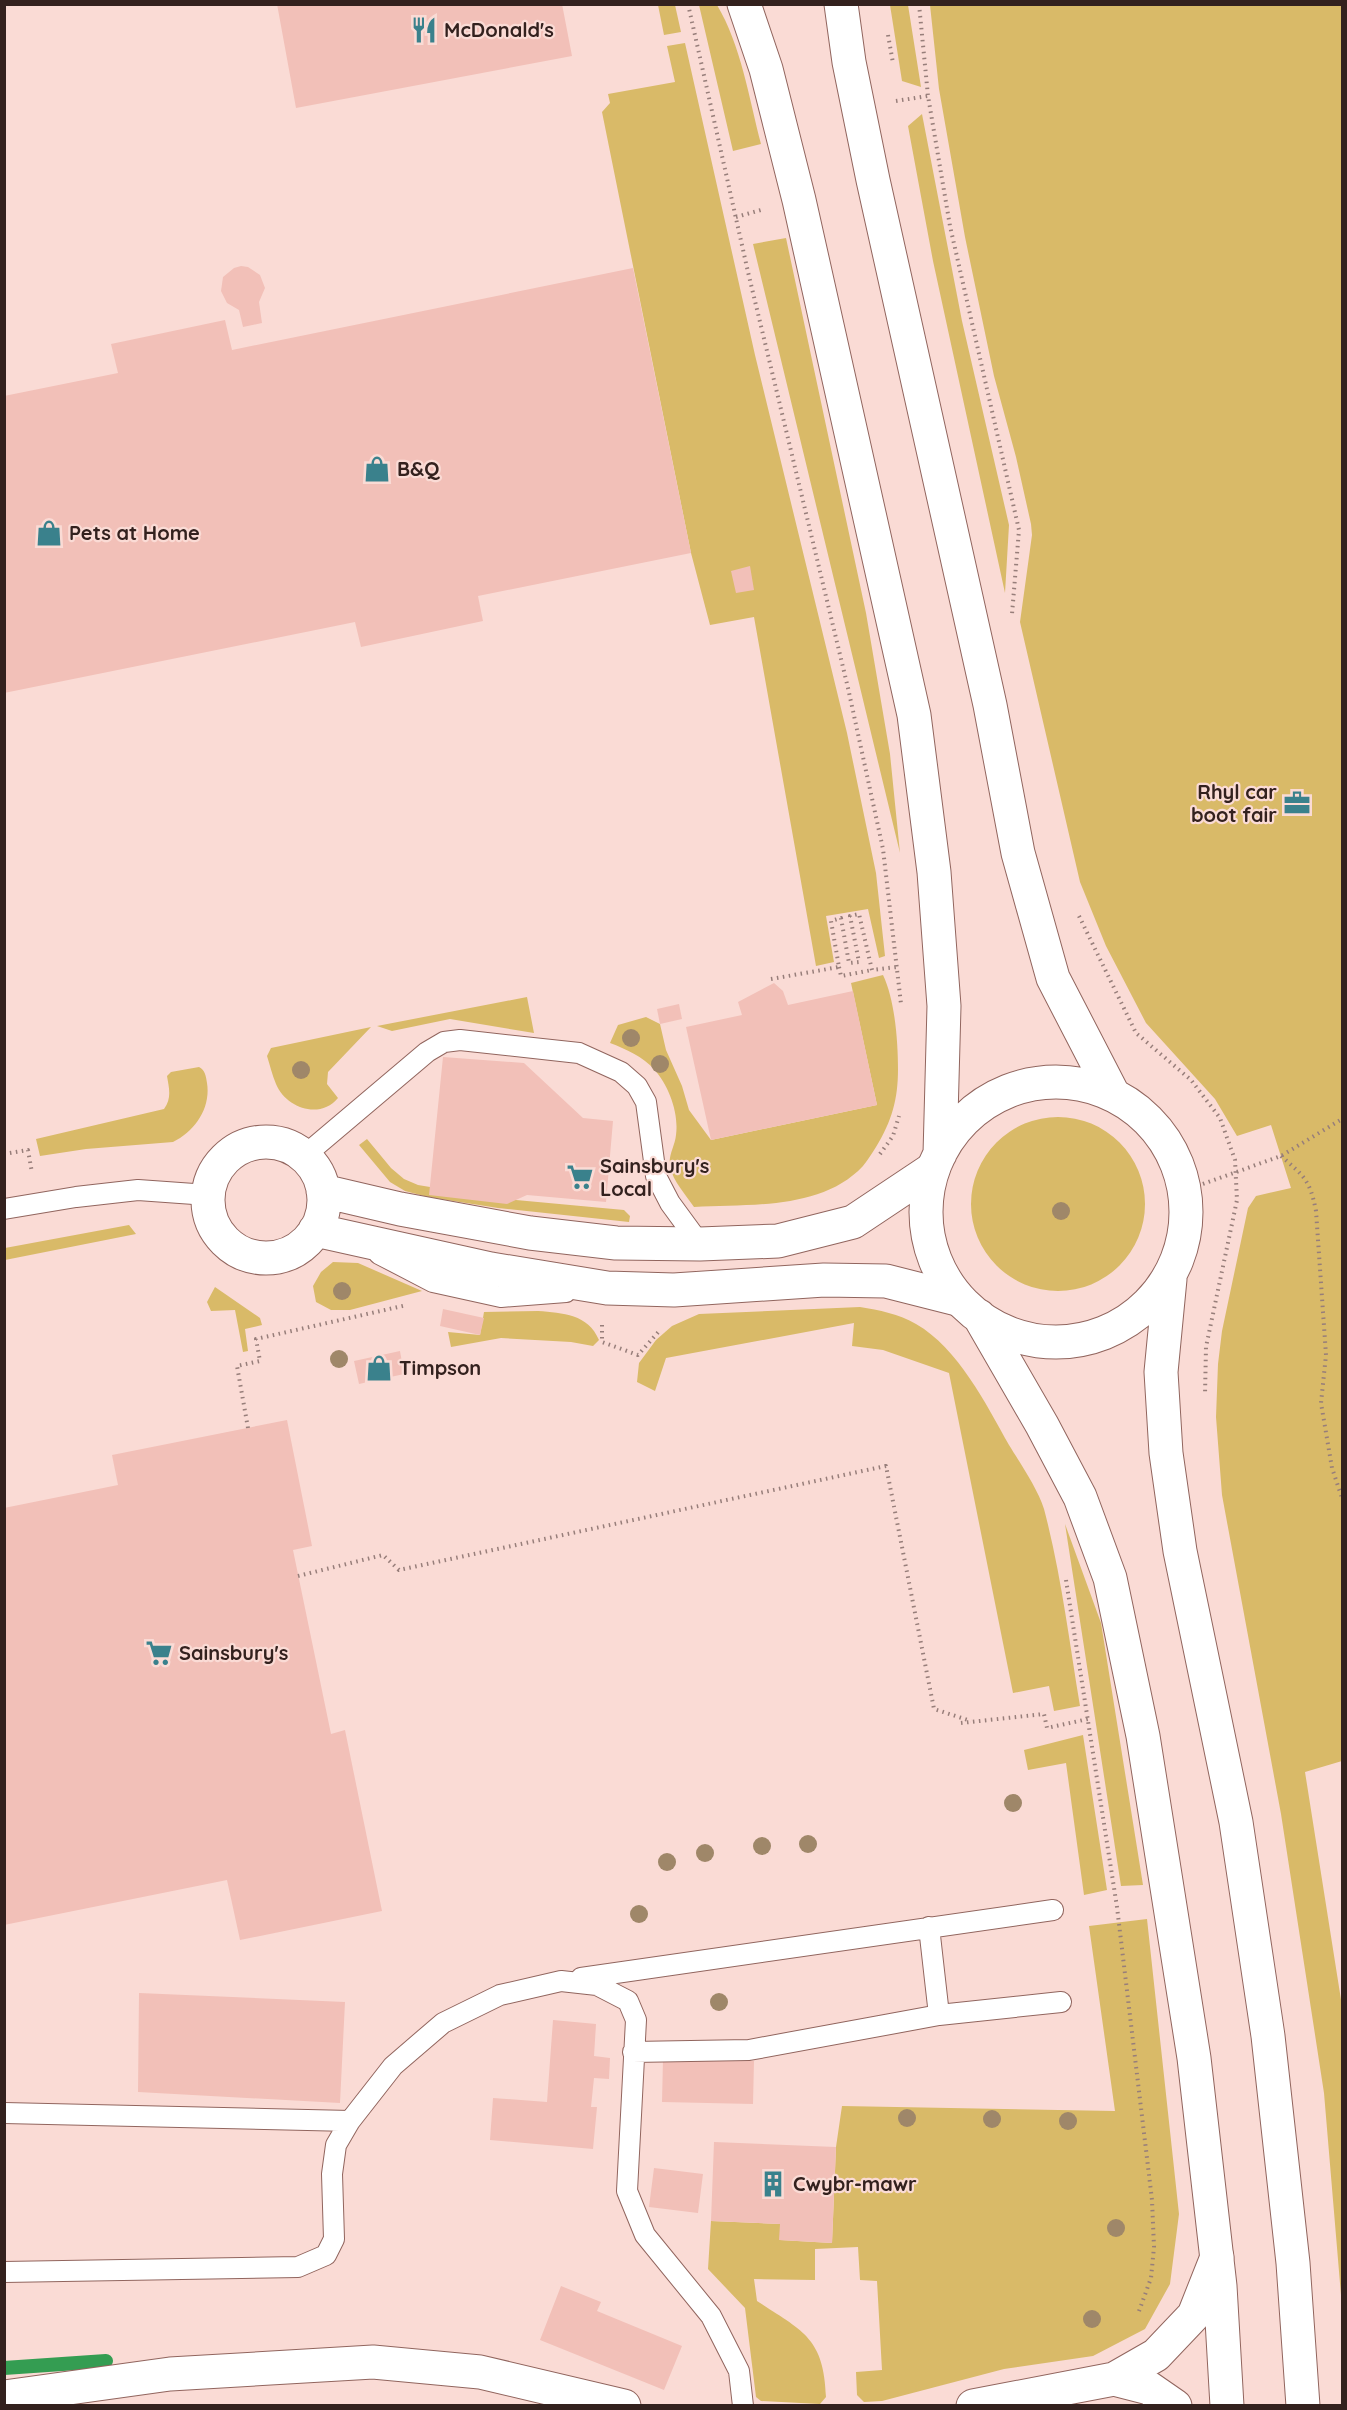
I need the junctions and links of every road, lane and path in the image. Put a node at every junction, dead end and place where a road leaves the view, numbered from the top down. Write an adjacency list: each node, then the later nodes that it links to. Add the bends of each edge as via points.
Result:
1 (688, 4): 5 (path)
2 (744, 4): 15 (main road, via 766,69 799,200 914,715 934,872 944,1006)
3 (841, 4): 11 (main road, via 870,170 990,705 1018,853 1053,978)
4 (919, 4): 6 (path, via 928,96 950,226 1019,530)
5 (736, 217)
6 (1011, 622)
7 (839, 967): 9 (path, via 841,976); 9 (path, via 831,921 841,918 849,963 859,962 850,916 859,914); 10 (path)
8 (897, 967): 9 (path)
9 (872, 970)
10 (771, 979)
11 (1113, 1094): 15 (main road, via 1069,1081 1024,1085 982,1103 953,1130); 16 (main road, via 1150,1120 1176,1158)
12 (1342, 1119): 14 (path)
13 (304, 1156): 17 (main road, via 317,1171); 18 (main road, via 286,1145 266,1141 247,1145 228,1155 218,1166); 21 (lane, via 444,1042 460,1040 579,1053 621,1072 637,1086 646,1102 656,1176)
14 (1281, 1156): 16 (path); 24 (path, via 1312,1188 1326,1355 1321,1403 1332,1468)
15 (935, 1162): 21 (main road, via 853,1222 778,1241); 23 (main road, via 924,1215 933,1260)
16 (1186, 1190): 22 (main road, via 1185,1236)
17 (323, 1191): 20 (main road); 21 (main road, via 530,1233 616,1243)
18 (208, 1195): 19 (lane, via 138,1190); 20 (main road, via 212,1223 223,1240 240,1252 260,1258 285,1255)
19 (4, 1209)
20 (329, 1233): 23 (main road, via 491,1269 607,1288 674,1290 824,1280 886,1281)
21 (700, 1244)
22 (1170, 1279): 23 (main road, via 1140,1314 1100,1336 1036,1342 993,1328); 46 (main road, via 1161,1372 1166,1453 1180,1551 1236,1822 1268,2036 1293,2263)
23 (968, 1308): 37 (main road, via 1042,1425 1080,1497 1110,1578 1143,1736 1191,2035)
24 (1342, 1498)
25 (298, 1576): 27 (path, via 383,1555 399,1570 886,1466 934,1709)
26 (1088, 1719): 27 (path, via 1047,1728 1044,1714)
27 (971, 1721): 28 (path)
28 (960, 1723)
29 (1053, 1910): 30 (lane)
30 (929, 1927): 31 (lane); 33 (lane)
31 (561, 1981): 34 (lane, via 597,1985 628,2001 636,2020); 36 (lane, via 500,1995 443,2023 393,2066)
32 (1060, 2002): 33 (lane)
33 (939, 2015): 34 (lane, via 749,2050)
34 (633, 2052): 42 (lane, via 627,2191 645,2235 711,2316 740,2371)
35 (4, 2113): 36 (lane)
36 (350, 2121): 38 (lane, via 336,2145 332,2174 334,2239 326,2255 298,2267)
37 (1217, 2258): 39 (main road, via 1194,2315 1156,2355); 45 (main road)
38 (4, 2272)
39 (1114, 2379): 43 (main road); 44 (main road, via 1149,2388)
40 (4, 2397): 41 (main road, via 171,2374 373,2362 480,2372)
41 (624, 2406)
42 (743, 2406)
43 (973, 2406)
44 (1175, 2406)
45 (1227, 2406)
46 (1303, 2406)

